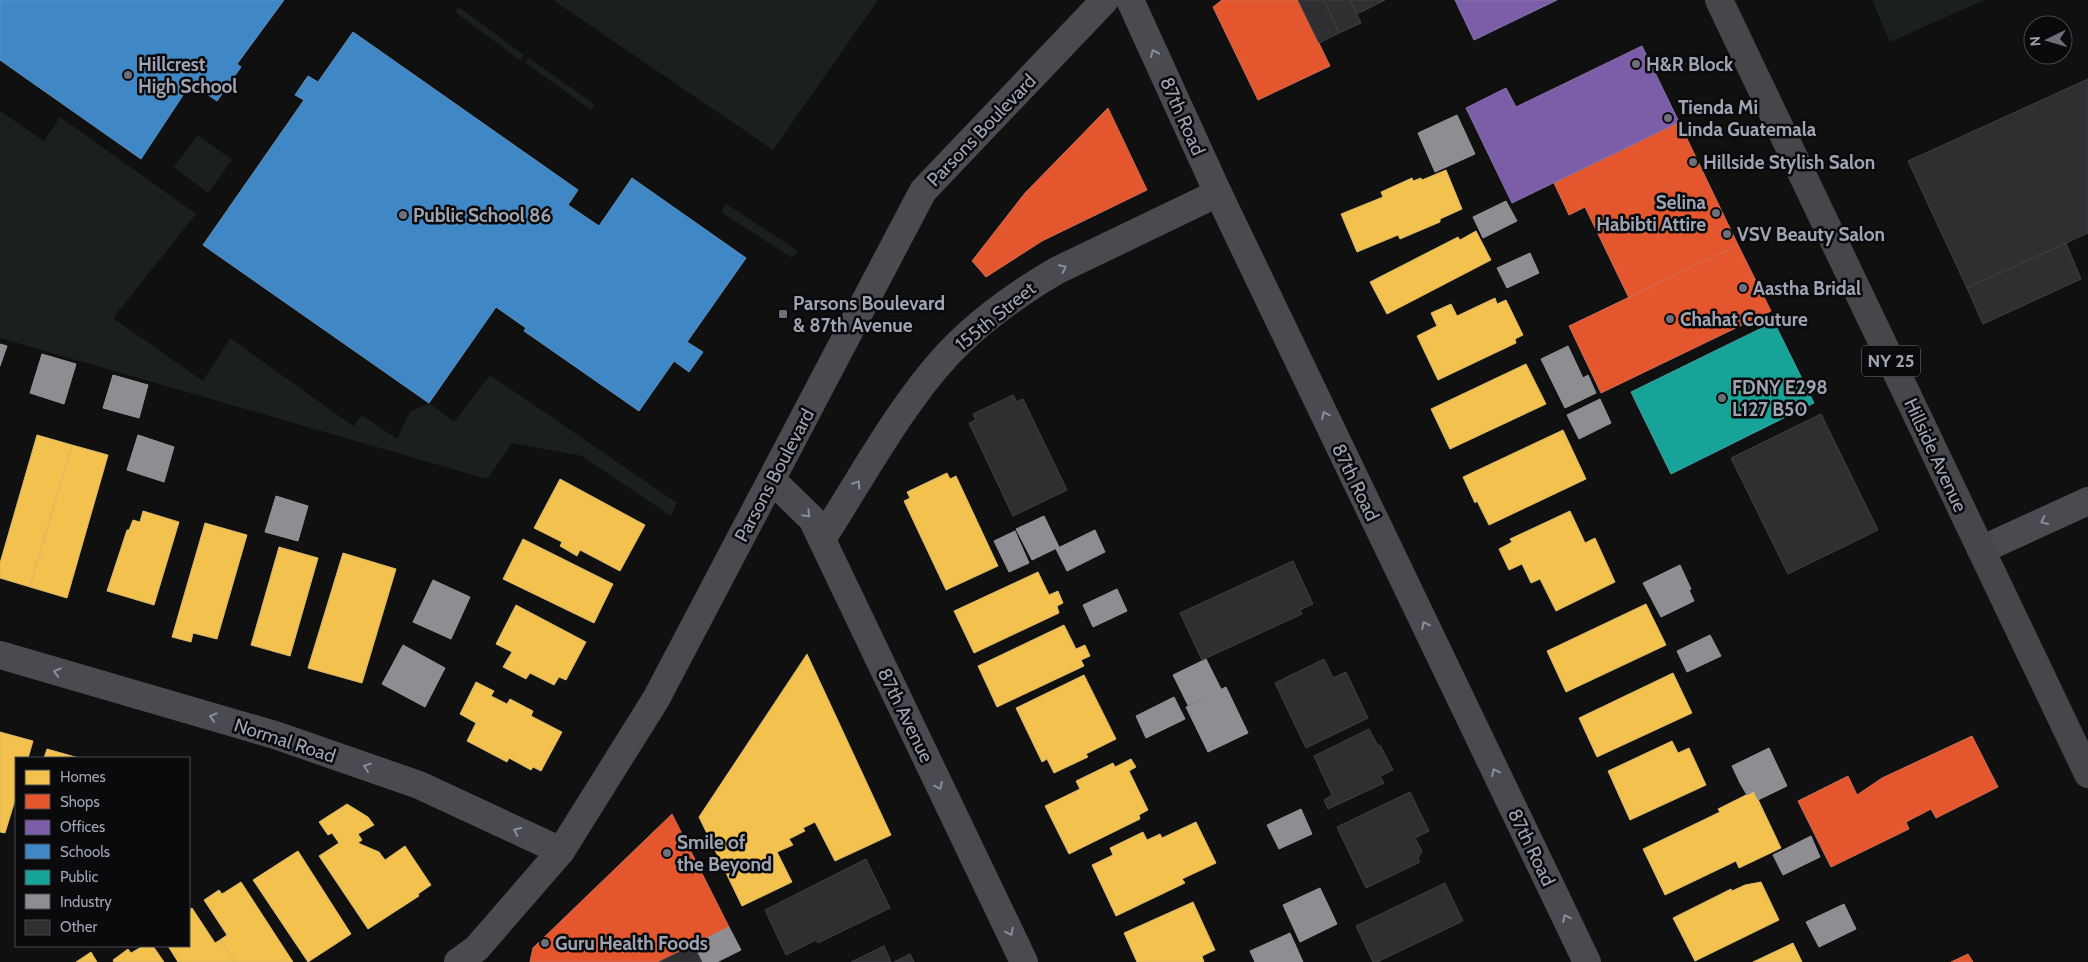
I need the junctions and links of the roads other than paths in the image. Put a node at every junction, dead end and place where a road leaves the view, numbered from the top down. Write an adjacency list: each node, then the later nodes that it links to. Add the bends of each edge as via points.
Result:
1 (1105, 0): 5 (street, Parsons Boulevard, via 922,191)
2 (1130, 0): 4 (street, 87th Road, one-way to 2)
3 (1719, 0): 8 (main road, Hillside Avenue / NY 25)
4 (1218, 193): 7 (street, 155th Street, one-way to 4, via 922,386 973,329 1056,271); 14 (street, 87th Road, one-way to 4)
5 (772, 480): 7 (street, 87th Avenue, one-way to 7, via 812,519); 11 (street, Parsons Boulevard, via 656,699)
6 (2088, 501): 8 (street, one-way to 8)
7 (822, 540): 13 (street, 87th Avenue, one-way to 13)
8 (1981, 550): 10 (main road, Hillside Avenue / NY 25)
9 (0, 655): 11 (street, Normal Road, one-way to 9, via 410,782 274,735)
10 (2088, 774)
11 (561, 851): 12 (street, Parsons Boulevard)
12 (473, 957)
13 (1024, 962)
14 (1587, 962)

